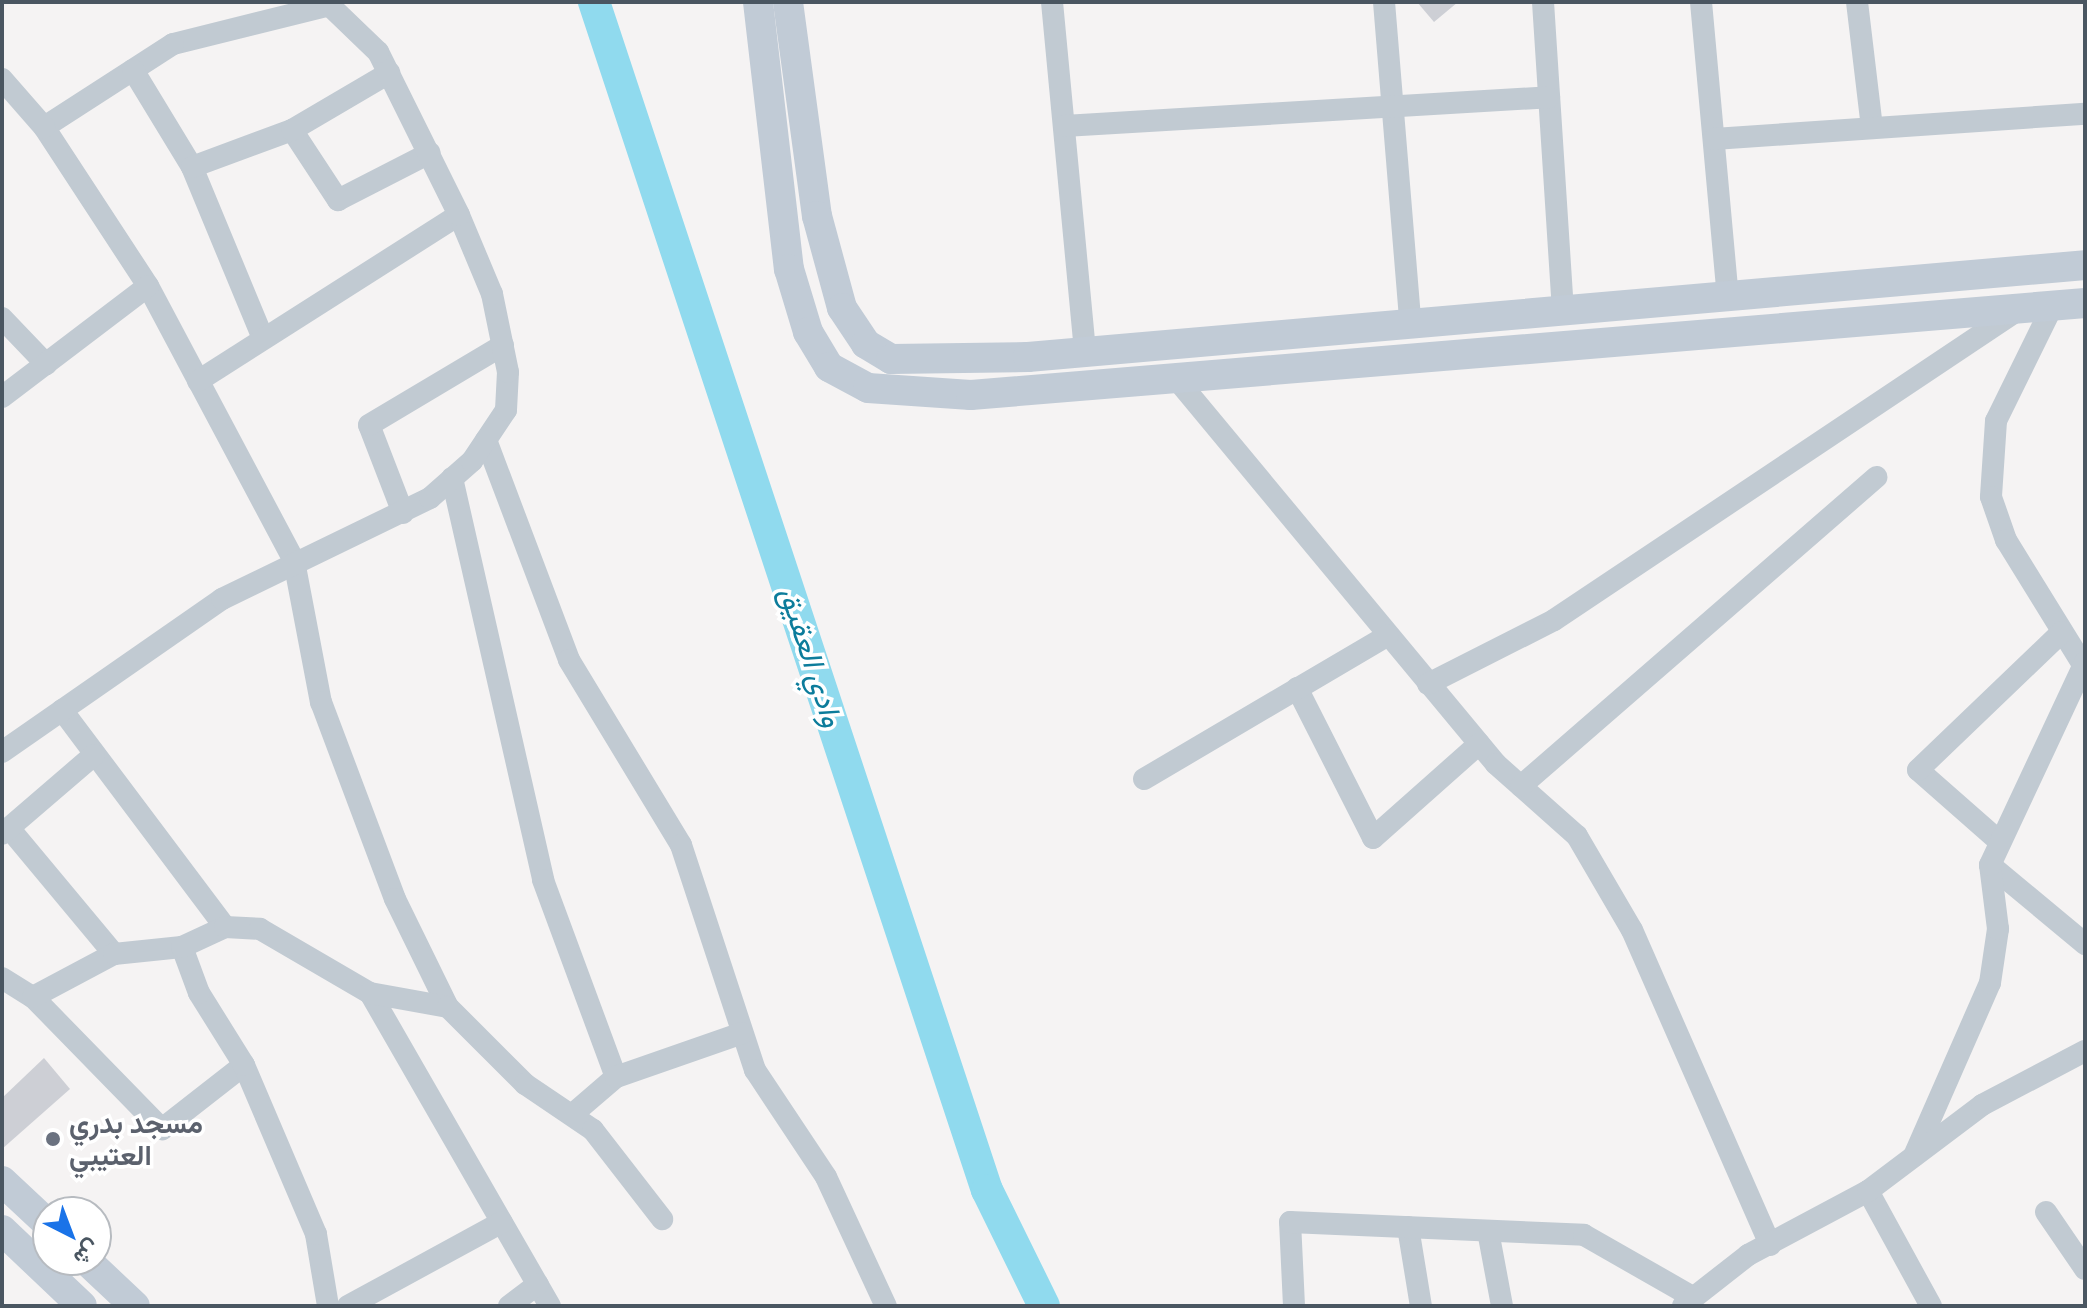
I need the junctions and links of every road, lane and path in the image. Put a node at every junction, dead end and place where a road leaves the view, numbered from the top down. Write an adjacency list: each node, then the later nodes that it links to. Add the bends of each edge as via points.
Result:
1 (758, 2): 38 (street, via 789,269 808,332 829,367 900,395)
2 (788, 2): 36 (street, via 817,216 842,308 866,344 891,359)
3 (1052, 2): 15 (street)
4 (1384, 2): 13 (street)
5 (1543, 2): 12 (street)
6 (1701, 2): 19 (street)
7 (1857, 2): 17 (street)
8 (328, 4): 9 (street, via 173,44); 10 (street, via 378,52)
9 (133, 70): 16 (street); 21 (street)
10 (389, 73): 18 (street); 20 (street)
11 (2, 79): 16 (street)
12 (1549, 97): 13 (street); 29 (street)
13 (1393, 107): 15 (street); 32 (street)
14 (2085, 114): 17 (street)
15 (1064, 126): 36 (street)
16 (44, 127): 24 (street)
17 (1872, 127): 19 (street)
18 (292, 130): 20 (street, via 338,200); 21 (street)
19 (1714, 139): 25 (street)
20 (430, 153): 22 (street)
21 (192, 167): 33 (street)
22 (459, 215): 33 (street); 34 (street, via 492,294)
23 (2085, 265): 25 (street)
24 (148, 286): 37 (street); 39 (street)
25 (1728, 296): 29 (street)
26 (2085, 303): 27 (street)
27 (2053, 305): 28 (street); 46 (street, via 1996,421 1991,497 2006,540)
28 (2022, 308): 35 (street); 49 (street, via 1554,620)
29 (1563, 309): 30 (street)
30 (1503, 313): 32 (street); 35 (street)
31 (2, 318): 37 (street)
32 (1410, 321): 36 (street)
33 (262, 336): 39 (street)
34 (503, 345): 41 (street, via 506,410); 44 (street, via 369,425)
35 (1509, 346): 38 (street)
36 (1085, 351)
37 (46, 364): 40 (street)
38 (1174, 376): 47 (street)
39 (198, 381): 45 (street)
40 (2, 397)
41 (486, 440): 43 (street); 68 (street, via 569,660 681,845)
42 (1876, 477): 56 (street)
43 (452, 478): 44 (street); 71 (street, via 543,880)
44 (403, 513): 45 (street)
45 (294, 561): 51 (street, via 222,599); 67 (street, via 321,702 395,899)
46 (2062, 632): 48 (street); 58 (street, via 1918,770)
47 (1388, 635): 49 (street); 50 (street)
48 (2084, 665): 58 (street)
49 (1428, 684): 52 (street)
50 (1297, 688): 52 (street, via 1373,838); 55 (street)
51 (62, 710): 53 (street); 54 (street)
52 (1479, 744): 56 (street)
53 (2, 752)
54 (94, 755): 57 (street); 60 (street)
55 (1144, 779)
56 (1521, 786): 83 (street, via 1577,836 1632,930)
57 (6, 831): 63 (street)
58 (2000, 842): 59 (street)
59 (1990, 865): 61 (street); 73 (street, via 1998,929 1990,983)
60 (225, 927): 62 (street); 65 (street, via 260,929)
61 (2085, 944)
62 (182, 947): 63 (street); 70 (street, via 199,993)
63 (114, 954): 66 (street)
64 (2, 978): 66 (street)
65 (370, 993): 67 (street); 79 (street)
66 (33, 997): 70 (street, via 162,1129)
67 (448, 1007): 72 (street, via 525,1084)
68 (742, 1033): 71 (street); 94 (street, via 755,1070 826,1177)
69 (2085, 1051): 73 (street, via 1982,1105)
70 (244, 1065): 90 (street, via 316,1234)
71 (616, 1077): 72 (street)
72 (574, 1113): 78 (street)
73 (1914, 1156): 75 (street)
74 (2, 1181): 76 (street)
75 (1868, 1191): 83 (street); 98 (street)
76 (32, 1209)
77 (2046, 1212): 84 (street)
78 (662, 1219)
79 (502, 1222): 86 (street); 91 (street)
80 (1408, 1227): 81 (street); 95 (street, via 1290,1222); 96 (street)
81 (1488, 1231): 87 (street, via 1584,1235); 97 (street)
82 (4, 1235): 88 (street)
83 (1770, 1245): 87 (street)
84 (2085, 1269)
85 (103, 1276): 89 (street)
86 (538, 1284): 92 (street); 93 (street)
87 (1687, 1301)
88 (82, 1306)
89 (135, 1306)
90 (328, 1306)
91 (348, 1306)
92 (509, 1306)
93 (550, 1306)
94 (886, 1306)
95 (1294, 1306)
96 (1421, 1306)
97 (1502, 1306)
98 (1931, 1306)

